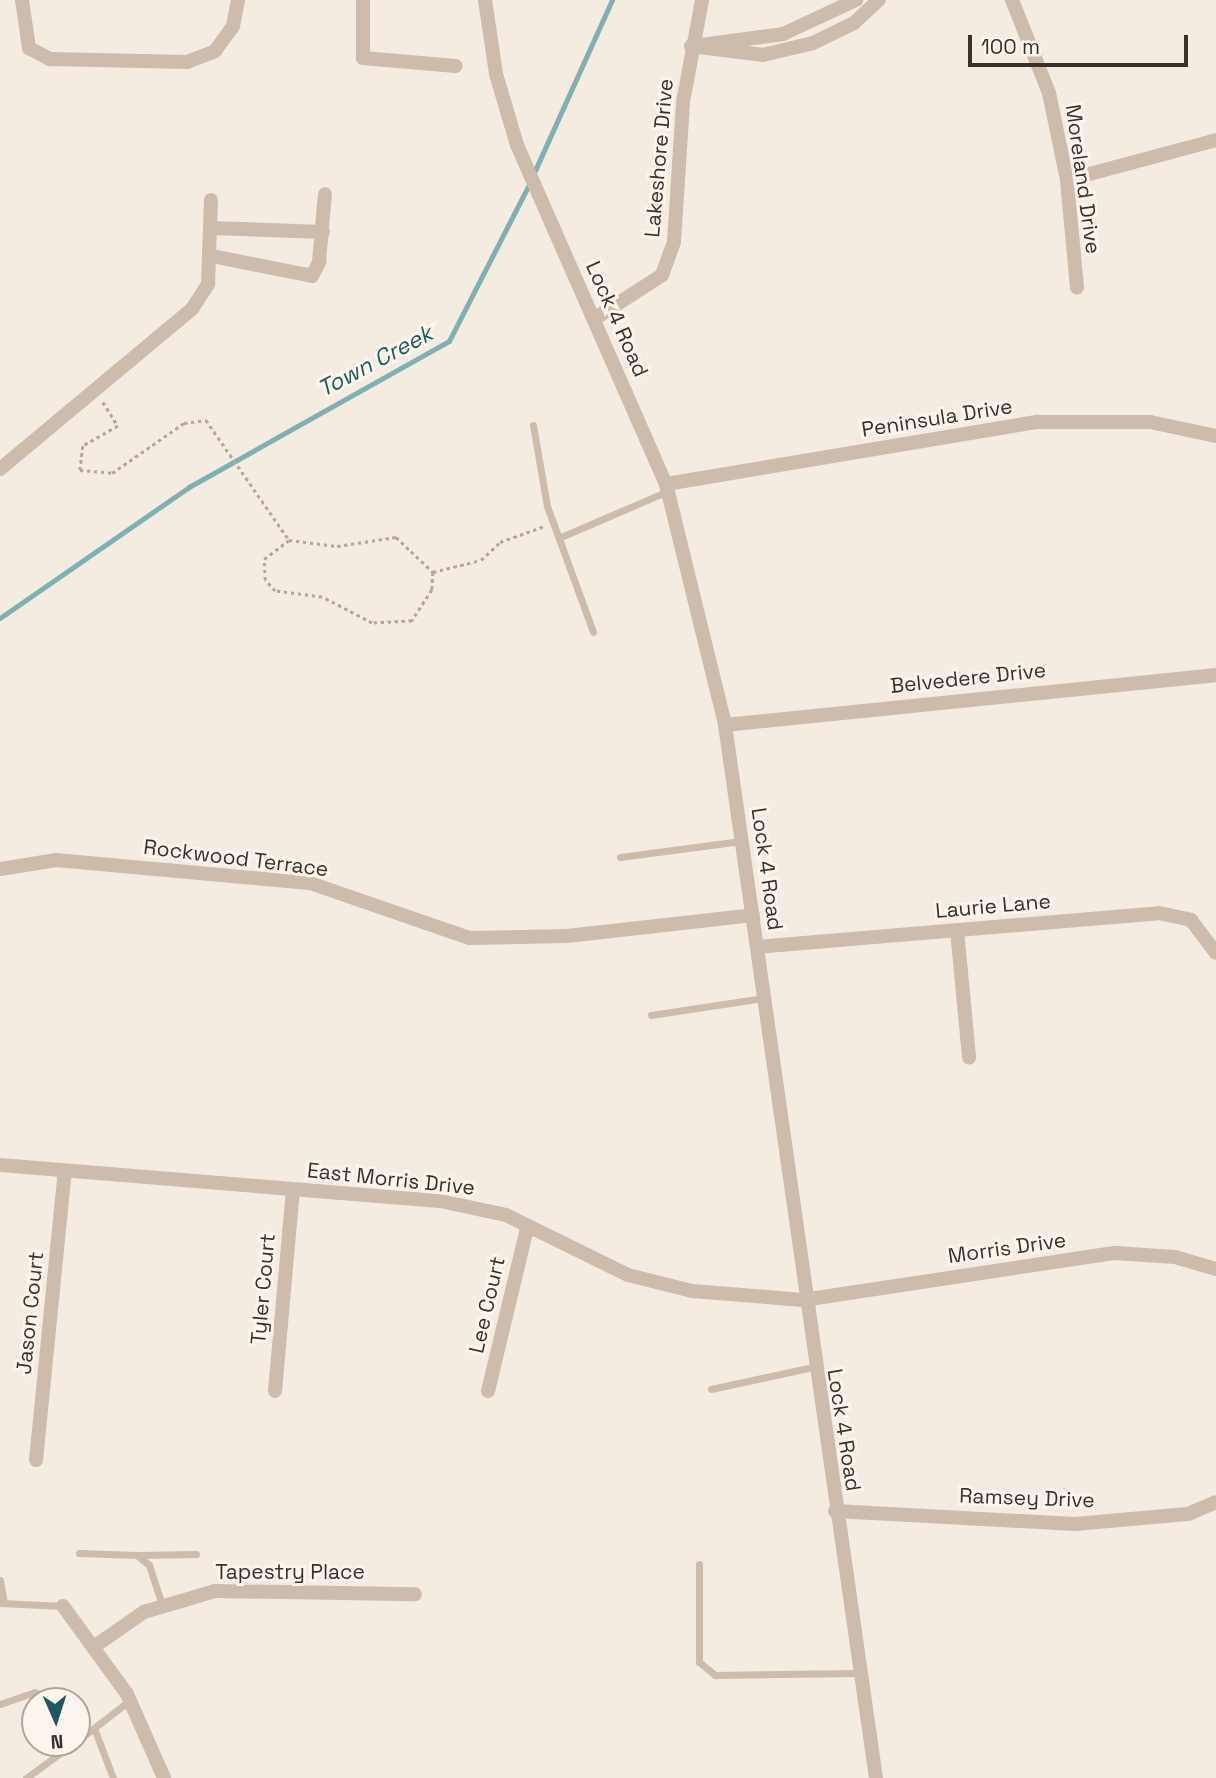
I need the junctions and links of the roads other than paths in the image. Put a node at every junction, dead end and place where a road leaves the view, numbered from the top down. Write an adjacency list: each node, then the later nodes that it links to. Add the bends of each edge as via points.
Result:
1 (22, 0): 2 (street, via 29,48 50,58 187,62 215,51 233,26)
2 (238, 0)
3 (363, 0): 10 (street, via 363,58)
4 (485, 0): 19 (street, Lock 4 Road, via 487,29 517,145)
5 (702, 0): 9 (street, Lakeshore Drive)
6 (856, 0): 9 (street, via 783,34)
7 (879, 0): 9 (street, via 854,23 813,43 763,55)
8 (1012, 0): 12 (street, Moreland Drive, via 1049,93)
9 (691, 46): 19 (street, Lakeshore Drive, via 674,242 662,275)
10 (456, 66)
11 (1216, 140): 12 (street)
12 (1067, 180): 18 (street, Moreland Drive)
13 (324, 194): 16 (street)
14 (211, 200): 15 (street)
15 (212, 228): 16 (street); 17 (street)
16 (323, 232): 17 (street, via 312,276)
17 (212, 256): 22 (street, via 208,284 192,309)
18 (1077, 288)
19 (594, 319): 23 (street, Lock 4 Road)
20 (533, 425): 24 (lane)
21 (1216, 436): 23 (street, Peninsula Drive, via 1150,422 1038,422)
22 (0, 469)
23 (667, 488): 24 (lane); 27 (street, Lock 4 Road)
24 (561, 537): 25 (lane)
25 (593, 632)
26 (1216, 675): 27 (street, Belvedere Drive)
27 (726, 725): 28 (street, Lock 4 Road)
28 (742, 841): 29 (lane); 31 (street, Lock 4 Road)
29 (620, 857)
30 (0, 869): 31 (street, Rockwood Terrace, via 56,860 310,883 470,938 567,936)
31 (753, 915): 33 (street, Lock 4 Road)
32 (957, 930): 33 (street, Laurie Lane); 34 (street, Laurie Lane, via 1159,913 1191,920); 37 (street)
33 (757, 947): 35 (street, Lock 4 Road)
34 (1216, 953)
35 (764, 998): 36 (lane); 43 (street, Lock 4 Road)
36 (650, 1014)
37 (969, 1057)
38 (0, 1165): 39 (street, East Morris Drive)
39 (65, 1171): 40 (street, East Morris Drive); 48 (street, Jason Court)
40 (293, 1190): 41 (street, East Morris Drive, via 439,1201 506,1215); 46 (street, Tyler Court)
41 (527, 1228): 43 (street, East Morris Drive, via 628,1275 692,1291); 47 (street, Lee Court)
42 (1216, 1269): 43 (street, Morris Drive, via 1175,1257 1115,1253)
43 (803, 1300): 44 (street, Lock 4 Road)
44 (813, 1367): 45 (lane); 50 (street, Lock 4 Road)
45 (711, 1389)
46 (275, 1391)
47 (488, 1391)
48 (36, 1460)
49 (1216, 1502): 50 (street, Ramsey Drive, via 1188,1514 1075,1524)
50 (835, 1511): 61 (street, Lock 4 Road)
51 (79, 1553): 52 (lane)
52 (137, 1555): 53 (lane); 58 (lane, via 149,1565)
53 (196, 1555)
54 (699, 1564): 61 (lane, via 699,1662 715,1675)
55 (0, 1580): 57 (lane)
56 (415, 1594): 58 (street, Tapestry Place, via 246,1589)
57 (2, 1602): 59 (lane)
58 (162, 1605): 60 (street, Tapestry Place)
59 (63, 1606): 60 (street)
60 (95, 1646): 64 (street)
61 (860, 1673): 71 (street, Lock 4 Road)
62 (21, 1696): 63 (lane)
63 (1, 1701)
64 (130, 1701): 65 (lane); 70 (street)
65 (94, 1728): 66 (lane); 69 (lane)
66 (91, 1731)
67 (55, 1757): 68 (lane)
68 (26, 1778)
69 (113, 1778)
70 (164, 1778)
71 (876, 1778)

